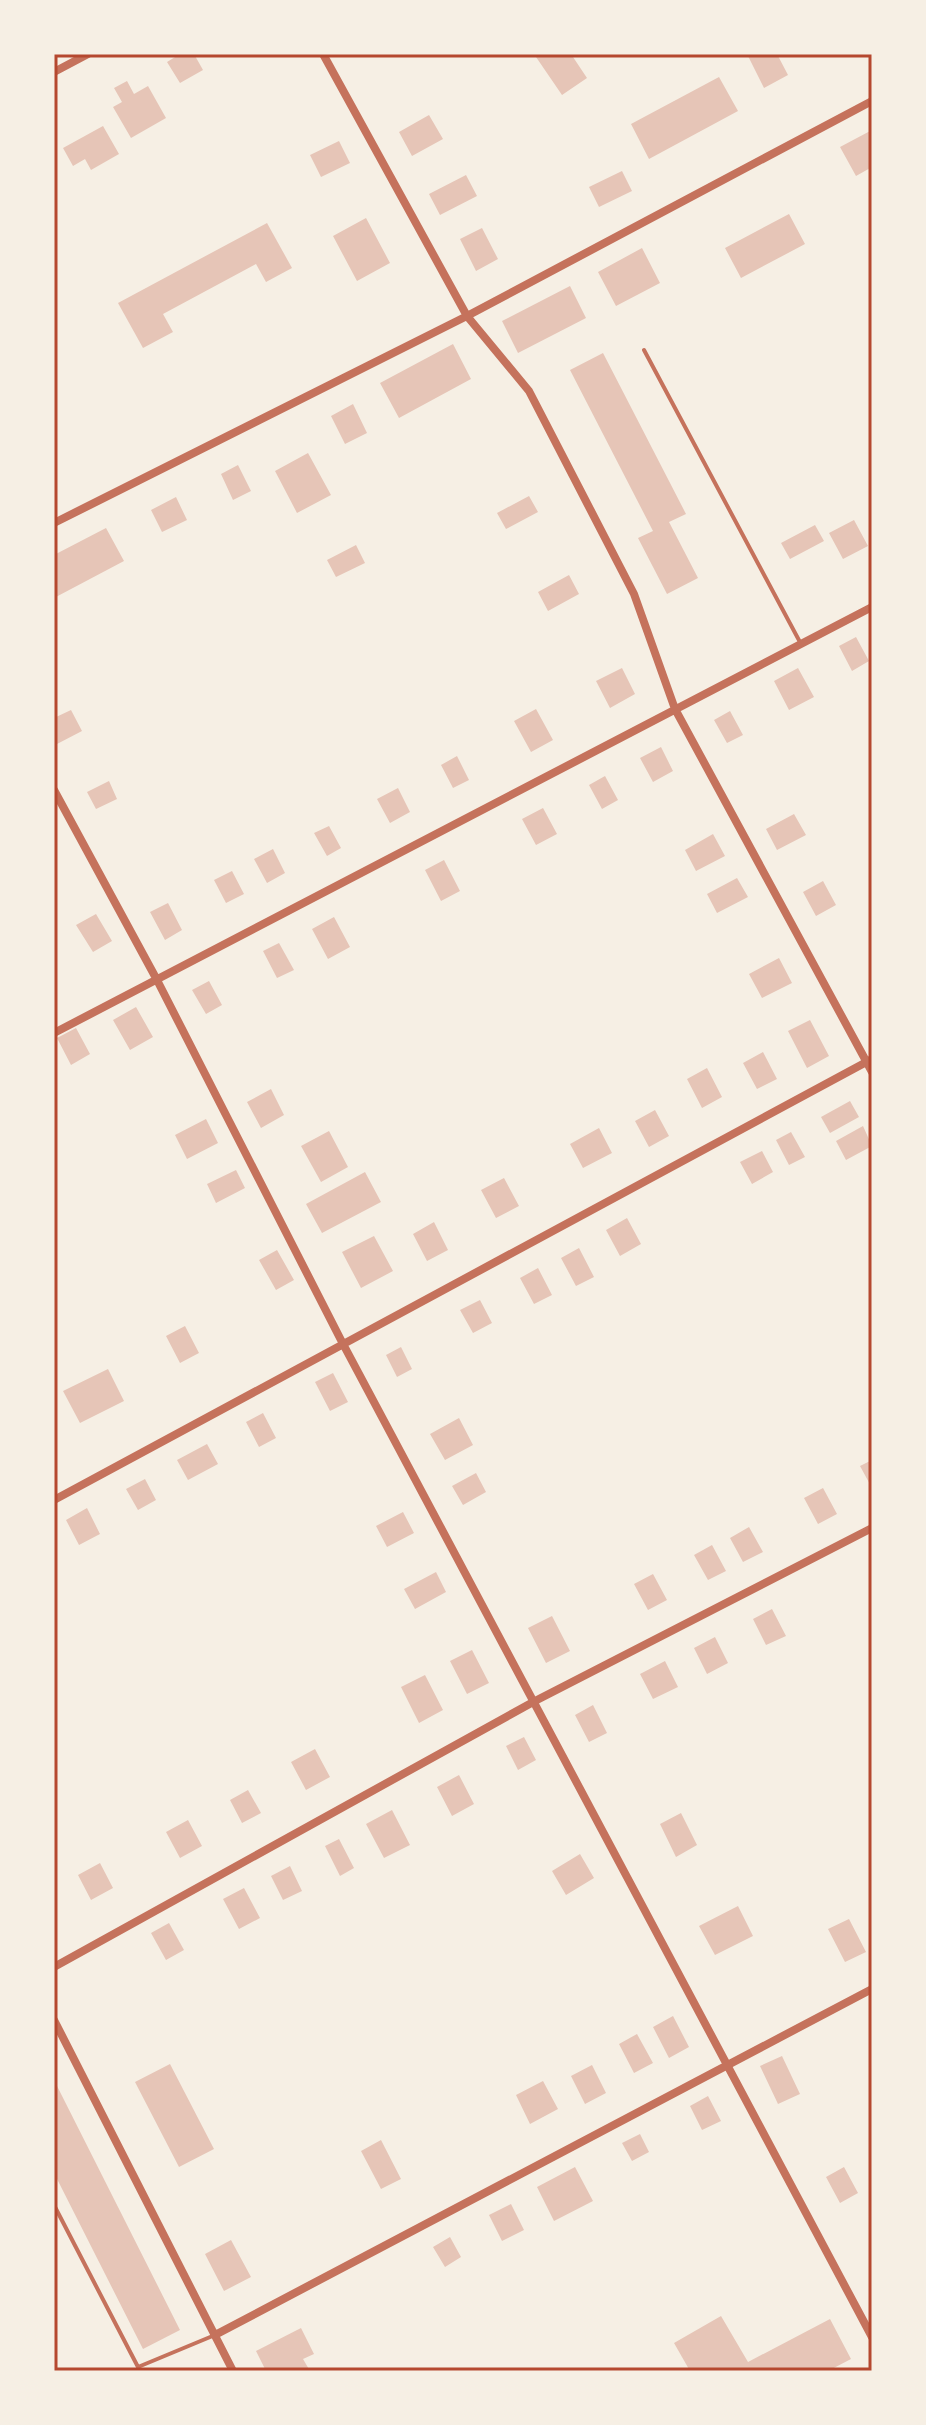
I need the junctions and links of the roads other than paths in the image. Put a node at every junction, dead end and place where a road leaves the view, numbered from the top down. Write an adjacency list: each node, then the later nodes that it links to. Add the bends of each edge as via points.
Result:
1 (88, 54): 3 (street)
2 (323, 54): 5 (street)
3 (54, 72)
4 (872, 101): 5 (street)
5 (467, 316): 7 (street); 10 (street, via 529,391 634,594)
6 (644, 350): 9 (lane)
7 (54, 523)
8 (872, 607): 9 (street)
9 (801, 644): 10 (street)
10 (675, 709): 12 (street); 14 (street)
11 (54, 790): 12 (street)
12 (157, 980): 13 (street); 16 (street)
13 (54, 1033)
14 (869, 1060): 15 (street); 16 (street)
15 (872, 1072)
16 (342, 1342): 17 (street); 19 (street)
17 (54, 1500)
18 (872, 1528): 19 (street)
19 (535, 1701): 20 (street); 23 (street)
20 (54, 1967)
21 (872, 1989): 23 (street)
22 (54, 2020): 25 (street)
23 (726, 2064): 25 (street); 26 (street)
24 (54, 2205): 27 (lane)
25 (215, 2335): 27 (lane); 28 (street)
26 (872, 2337)
27 (139, 2369)
28 (233, 2371)

